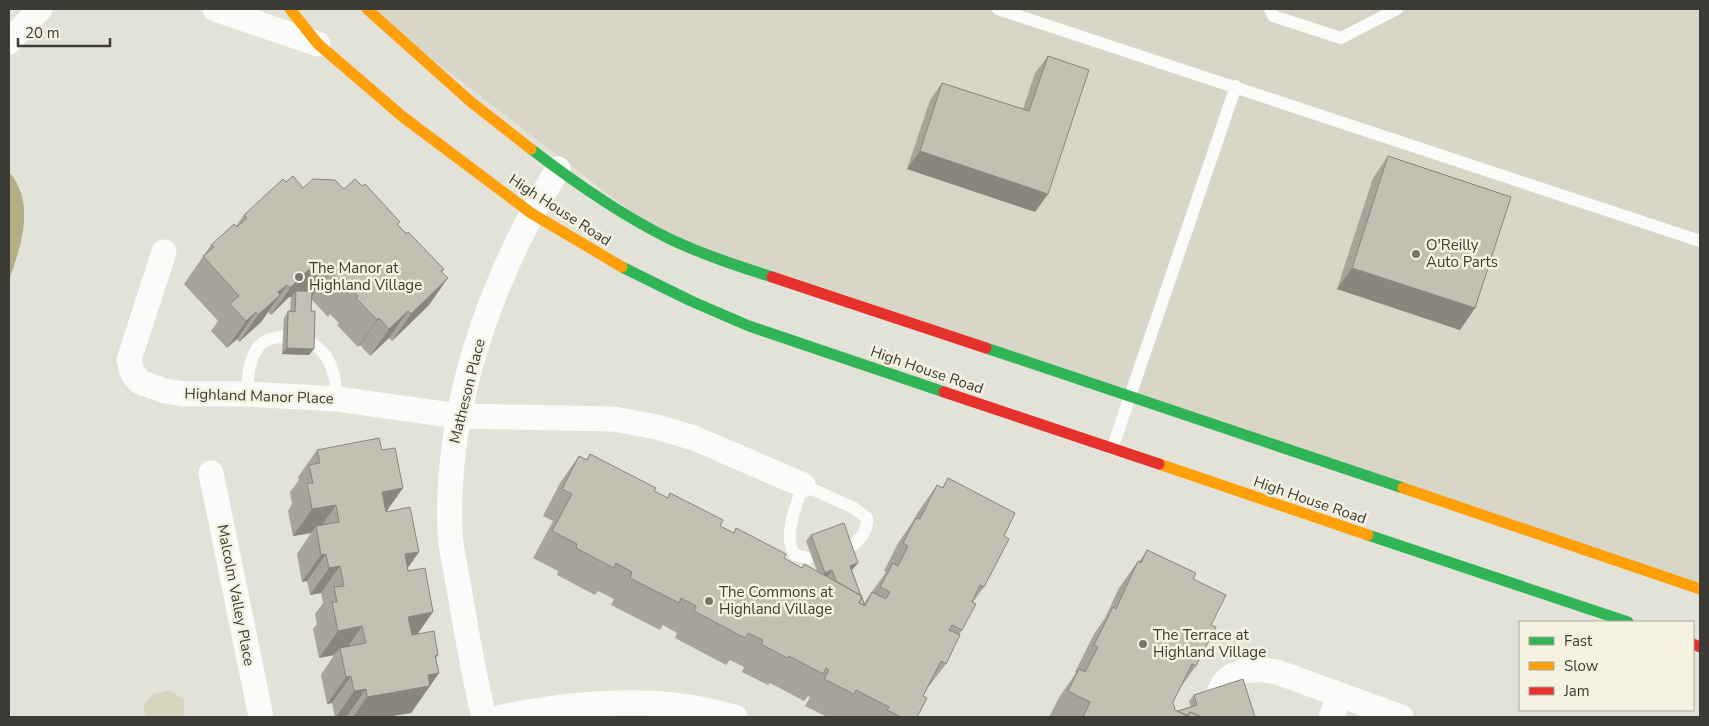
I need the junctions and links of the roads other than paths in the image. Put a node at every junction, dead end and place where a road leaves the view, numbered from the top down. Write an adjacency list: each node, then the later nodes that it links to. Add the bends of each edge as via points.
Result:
1 (40, 9): 8 (street)
2 (214, 9): 9 (street)
3 (290, 9): 9 (main road, High House Road)
4 (367, 9): 11 (main road, via 486,116)
5 (998, 9): 10 (lane)
6 (1270, 9): 7 (lane, via 1273,16 1341,38)
7 (1397, 9)
8 (9, 42)
9 (318, 44): 12 (main road, High House Road, via 403,117)
10 (1236, 86): 13 (lane); 16 (lane)
11 (558, 169): 12 (street, Matheson Place); 16 (main road, via 663,236 739,266)
12 (531, 213): 18 (street, Matheson Place, via 494,295); 19 (main road, High House Road, via 619,265 750,326)
13 (1700, 241)
14 (164, 252): 15 (street, Highland Manor Place, via 129,354 133,374 148,385 184,394)
15 (247, 394): 17 (street, Highland Manor Place); 17 (lane, via 249,369 256,349 270,339 289,337 305,339 320,349 331,364)
16 (1131, 397): 19 (lane); 24 (main road)
17 (337, 398): 18 (street, Highland Manor Place)
18 (458, 416): 21 (street, Highland Manor Place, via 614,419 657,426 694,438); 28 (street, Matheson Place, via 450,490 450,533 476,688)
19 (1112, 449): 25 (main road, High House Road)
20 (211, 473): 27 (street, Malcolm Valley Place)
21 (803, 485): 22 (lane, via 854,508 867,518 868,525); 23 (lane, via 790,543 795,555)
22 (852, 546)
23 (808, 558)
24 (1700, 589)
25 (1625, 621)
26 (1335, 707): 31 (street, via 1277,672 1248,670 1233,674 1223,683 1219,694); 32 (street)
27 (261, 717)
28 (484, 717)
29 (502, 717): 30 (street, via 573,706 626,704 690,707)
30 (735, 717)
31 (1219, 717)
32 (1402, 717)

